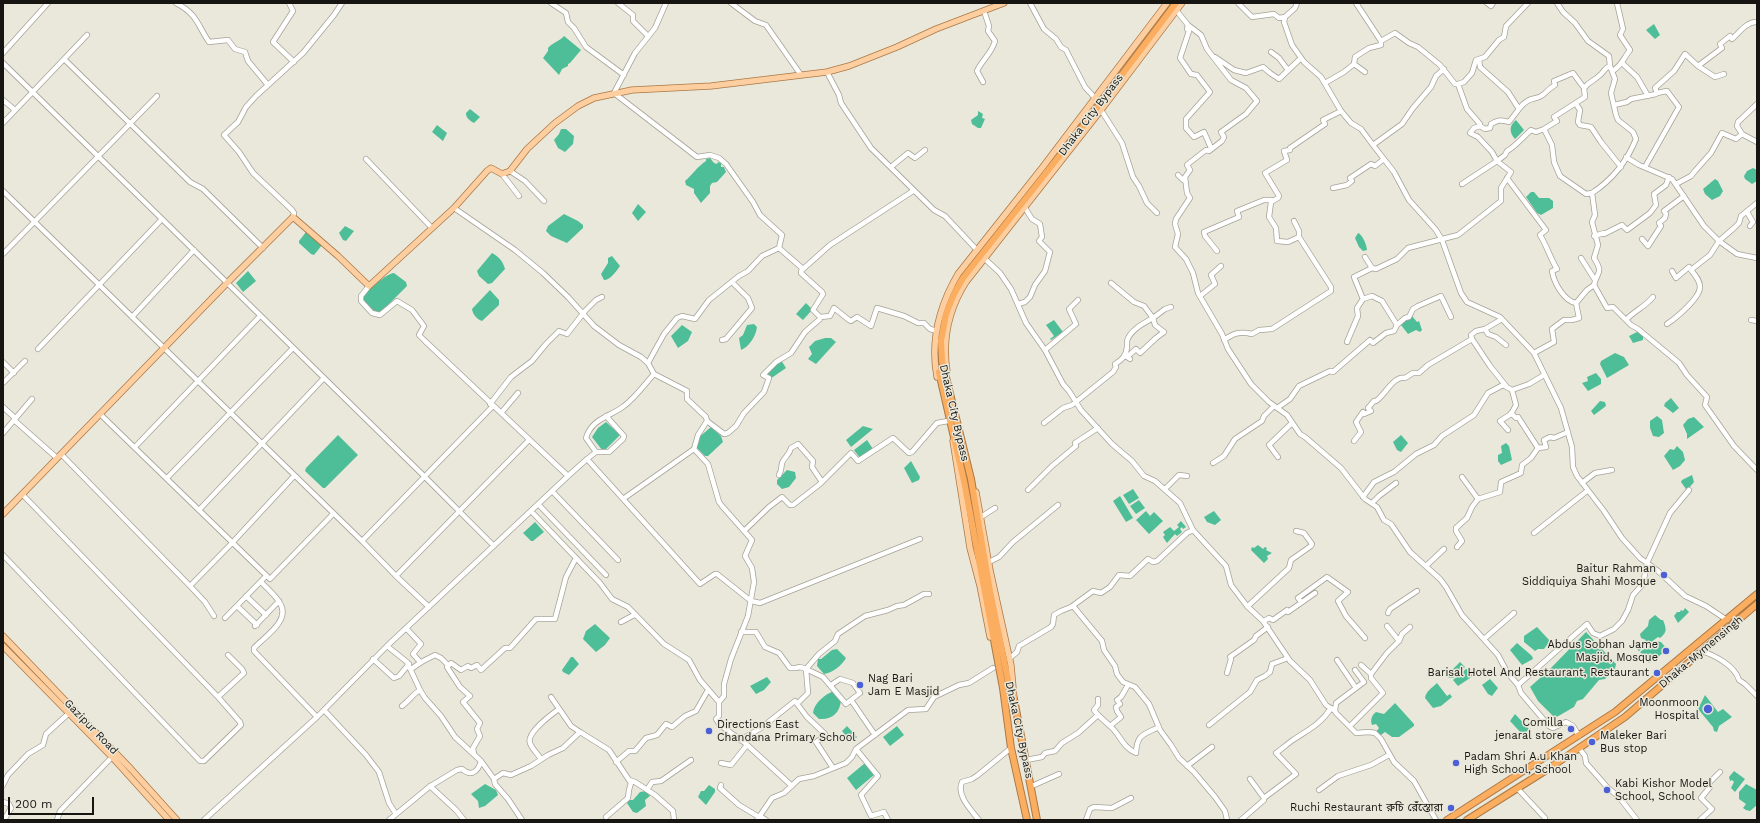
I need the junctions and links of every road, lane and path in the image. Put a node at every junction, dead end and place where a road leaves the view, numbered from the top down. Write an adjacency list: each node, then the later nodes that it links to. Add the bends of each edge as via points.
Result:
1 (48, 3): 33 (street)
2 (176, 3): 55 (street, via 198,20 209,42 228,40 235,50 245,52 248,62)
3 (289, 3): 38 (street, via 293,11 273,42)
4 (342, 3): 38 (street)
5 (550, 3): 50 (street, via 566,13 568,22 587,48)
6 (618, 3): 30 (street, via 633,15 633,21)
7 (666, 3): 30 (street, via 655,28)
8 (731, 3): 51 (street, via 755,21 766,25)
9 (1004, 3): 23 (main road)
10 (1030, 3): 62 (street, via 1044,29 1066,50 1085,87)
11 (1167, 3): 62 (main road)
12 (1171, 3): 327 (highway, Dhaka City Bypass, via 1085,119 960,276 950,293 940,325 937,349 939,371 964,481)
13 (1176, 3): 331 (highway, Dhaka City Bypass, via 963,278 946,314 941,348 943,370 971,479 990,591 1010,690)
14 (1182, 3): 24 (main road)
15 (1238, 3): 26 (street, via 1252,17 1274,14 1279,18)
16 (1298, 3): 26 (street)
17 (1356, 3): 31 (street)
18 (1487, 3): 19 (street, via 1491,6)
19 (1493, 3)
20 (1528, 3): 36 (street, via 1506,26 1504,37 1498,40 1485,57)
21 (1557, 3): 42 (street, via 1588,41 1608,55)
22 (1617, 3): 41 (street, via 1623,28 1620,35 1630,50)
23 (996, 4): 25 (main road)
24 (1176, 10): 28 (street); 68 (main road)
25 (984, 11): 47 (main road, via 849,66); 52 (street, via 988,31 995,41 994,48 977,71)
26 (1285, 17): 35 (street, via 1284,22 1292,45)
27 (1757, 22): 43 (street, via 1742,28 1732,39 1730,36 1720,44 1722,48)
28 (1188, 25): 34 (street, via 1201,35); 79 (street, via 1189,31 1180,58 1191,74 1197,75 1210,92 1186,119 1186,128 1194,137 1204,132 1211,148)
29 (87, 35): 37 (street)
30 (648, 36): 50 (street, via 635,53)
31 (1381, 41): 40 (street, via 1381,45 1369,48 1355,57); 44 (street, via 1395,33 1418,47)
32 (1271, 52): 45 (street)
33 (3, 53)
34 (1211, 54): 45 (street, via 1234,70 1246,73 1263,67 1279,79); 79 (street, via 1231,80 1246,88 1257,101 1246,114 1221,132 1224,137 1222,141)
35 (1301, 58): 45 (street); 70 (street, via 1321,77)
36 (1479, 58): 54 (street, via 1472,73 1464,82); 69 (street, via 1480,67 1508,92)
37 (64, 59): 57 (street); 72 (street)
38 (294, 62): 55 (street)
39 (3, 63): 57 (street)
40 (1354, 64): 48 (street); 53 (street)
41 (1622, 64): 46 (street); 61 (street, via 1637,77)
42 (1610, 66): 46 (street); 56 (street, via 1601,75 1590,80)
43 (1698, 66): 49 (street, via 1711,76); 59 (street, via 1685,54 1674,71 1655,88)
44 (1444, 69): 54 (street, via 1455,84); 77 (street, via 1436,76 1431,87 1402,124)
45 (1288, 70)
46 (1612, 71): 66 (street, via 1615,79 1612,93)
47 (827, 72): 51 (main road); 85 (street, via 841,103 863,137)
48 (1364, 72)
49 (1724, 74)
50 (624, 75): 58 (street)
51 (801, 75): 58 (main road, via 711,86)
52 (983, 82)
53 (1325, 83)
54 (1458, 84): 73 (street, via 1467,109)
55 (268, 85): 109 (street, via 224,135 253,173 292,210)
56 (1584, 88): 64 (street, via 1586,95); 69 (street, via 1573,73 1554,81 1555,86 1525,102)
57 (33, 92): 67 (street); 80 (street)
58 (614, 93): 88 (main road, via 586,101 555,123 527,149); 122 (street, via 696,157 710,155 726,164 760,215 782,234)
59 (1657, 93): 61 (street); 87 (street, via 1667,91 1679,107)
60 (157, 96): 72 (street)
61 (1648, 96): 66 (street)
62 (1095, 98): 124 (main road)
63 (3, 100): 67 (street)
64 (1576, 104): 74 (street, via 1554,117 1557,121); 86 (street, via 1580,110 1578,122 1592,127)
65 (1757, 104): 75 (street, via 1738,122)
66 (1614, 105): 81 (street, via 1617,118 1635,135 1635,142)
67 (15, 110): 71 (street)
68 (1101, 110): 106 (main road); 108 (street, via 1122,143 1133,177 1147,203)
69 (1520, 110): 73 (street, via 1509,122 1498,120 1488,129)
70 (1340, 111): 77 (street, via 1351,124 1361,129); 102 (street, via 1323,120 1325,124 1290,150 1284,151 1287,160 1265,172 1279,196)
71 (3, 123)
72 (130, 124): 80 (street); 121 (street, via 190,182 203,189)
73 (1480, 126): 84 (street, via 1474,128 1470,134 1478,137)
74 (1544, 129): 84 (street, via 1536,132 1531,130); 99 (street, via 1552,145 1554,162 1560,176 1586,194)
75 (1742, 134): 76 (street); 95 (street, via 1736,139 1722,133 1696,172)
76 (1757, 142)
77 (1373, 144): 83 (street)
78 (925, 150): 85 (street, via 915,158 908,153)
79 (1208, 151): 92 (street, via 1188,164 1190,170)
80 (99, 156): 110 (street); 112 (street)
81 (1626, 157): 86 (street); 87 (street)
82 (366, 159): 114 (street)
83 (1384, 159): 96 (street, via 1350,178 1352,181 1347,185); 118 (street, via 1409,200 1426,217)
84 (1497, 161): 93 (street, via 1511,172); 94 (street)
85 (891, 167): 98 (street)
86 (1621, 167): 99 (street, via 1604,185)
87 (1645, 167): 91 (street)
88 (510, 171): 89 (main road); 103 (street, via 525,180)
89 (502, 174): 100 (street); 105 (main road, via 490,168)
90 (1178, 175): 92 (street, via 1183,180)
91 (1669, 177): 95 (street); 115 (street, via 1666,185 1654,194 1656,205 1650,213 1627,230 1622,225)
92 (1186, 178): 144 (street, via 1190,198 1176,219 1178,234 1175,247 1186,259)
93 (1507, 178): 118 (street, via 1501,188 1502,201 1458,235); 149 (street, via 1546,230 1540,235 1557,269 1552,271 1555,282 1567,298)
94 (1462, 184)
95 (1676, 184): 101 (street)
96 (1334, 188)
97 (3, 191): 112 (street)
98 (913, 191): 124 (street, via 934,210 945,216); 133 (street, via 830,245)
99 (1592, 193): 115 (street)
100 (519, 196)
101 (1684, 196): 119 (street, via 1704,226); 120 (street, via 1664,211 1665,218 1659,223 1661,226)
102 (1272, 200): 116 (street, via 1269,217 1276,228 1277,241 1288,242); 125 (street, via 1264,200 1237,211 1239,216 1204,232)
103 (544, 201)
104 (1757, 204): 107 (street)
105 (454, 208): 114 (main road); 152 (street, via 515,250 568,297)
106 (1025, 208): 128 (main road); 150 (street, via 1041,227 1042,237 1039,241 1050,252 1045,271 1030,297)
107 (1747, 212): 113 (street, via 1752,222); 119 (street)
108 (1157, 213)
109 (293, 216): 121 (main road); 143 (main road)
110 (162, 219): 123 (street); 142 (street)
111 (1294, 221): 116 (street)
112 (35, 222): 127 (street); 142 (street)
113 (1750, 226)
114 (431, 227): 143 (main road)
115 (1594, 236): 137 (street, via 1598,245 1594,258 1599,268)
116 (1299, 238): 168 (street, via 1331,287 1330,291 1272,329 1259,330 1252,334 1239,332)
117 (1642, 239): 120 (street)
118 (1442, 240): 134 (street, via 1408,248 1397,259 1376,269); 158 (street, via 1461,293 1467,302)
119 (1719, 241): 131 (street, via 1737,254); 135 (street, via 1710,255)
120 (1648, 246): 126 (street)
121 (263, 248): 138 (main road)
122 (779, 248): 133 (street); 139 (street, via 762,256)
123 (194, 250): 138 (street); 155 (street)
124 (977, 250): 165 (main road, via 958,274 948,293)
125 (1217, 250)
126 (1652, 251)
127 (3, 254)
128 (984, 258): 150 (street, via 1000,273); 249 (main road, via 966,282 953,306 945,348 946,370)
129 (1365, 258): 134 (street)
130 (1581, 258): 137 (street)
131 (1757, 258)
132 (1221, 266): 144 (street, via 1211,275 1215,284)
133 (802, 268): 156 (street, via 801,273 823,294 813,310)
134 (1372, 268): 147 (street, via 1354,277)
135 (1692, 270): 136 (street, via 1689,267 1676,278); 162 (street, via 1699,281 1699,291 1689,305)
136 (1672, 271)
137 (1595, 280): 141 (street)
138 (227, 283): 153 (street); 171 (main road)
139 (733, 283): 167 (street, via 748,298 752,308 726,339); 179 (street, via 709,300 695,319 682,316 677,318 658,342)
140 (1111, 283): 157 (street, via 1134,302 1144,306)
141 (1594, 285): 149 (street); 159 (street, via 1607,308 1613,307)
142 (99, 286): 155 (street); 173 (street)
143 (369, 286): 191 (street, via 361,296 361,301 372,314 380,315 394,301 412,310 424,326 419,335)
144 (1200, 296): 168 (street)
145 (602, 297): 152 (street)
146 (1653, 297): 159 (street, via 1648,304)
147 (1363, 299): 163 (street, via 1372,296 1382,300); 169 (street, via 1357,308 1358,316)
148 (1078, 300): 174 (street, via 1069,309 1076,324)
149 (1576, 303): 175 (street, via 1579,318 1564,320 1552,329 1554,342)
150 (1018, 304): 174 (street, via 1026,323)
151 (1171, 307): 157 (street)
152 (583, 314): 179 (street, via 618,345); 191 (street, via 567,334 559,331 532,361 511,378)
153 (260, 316): 172 (street); 184 (street)
154 (1451, 316): 163 (street, via 1441,296 1413,309 1409,317)
155 (132, 317): 171 (street)
156 (820, 317): 165 (street, via 830,316 834,308 851,321 857,317 871,326 878,308 924,323); 200 (street, via 805,332 791,353 776,362 763,375 769,378 767,387 732,430 724,434)
157 (1153, 318): 176 (street, via 1164,332 1140,353 1136,349 1127,357); 190 (street, via 1139,326 1130,336 1126,353 1123,359 1115,364 1113,372)
158 (1502, 319): 164 (street); 175 (street)
159 (1626, 320): 220 (street, via 1679,363 1707,397 1704,405 1730,441)
160 (1751, 320): 161 (street)
161 (1757, 321)
162 (1667, 324)
163 (1396, 325): 193 (street, via 1394,331 1386,333 1373,343 1370,340 1333,372 1330,371 1300,386 1290,399)
164 (1485, 329): 166 (street, via 1476,331 1471,335); 170 (street, via 1488,334)
165 (936, 331): 201 (main road, via 935,361)
166 (1472, 339): 186 (street); 209 (street, via 1419,373 1396,379 1383,397 1374,401 1368,408 1371,411 1364,414 1363,412 1357,419 1361,432)
167 (722, 340)
168 (1224, 340): 193 (street, via 1251,384)
169 (1347, 342)
170 (1506, 345)
171 (164, 348): 184 (street); 197 (main road)
172 (293, 348): 183 (street); 194 (street)
173 (38, 349)
174 (1045, 350): 190 (street)
175 (1534, 354): 182 (street)
176 (1130, 359)
177 (25, 361): 180 (street)
178 (3, 362): 180 (street)
179 (648, 363): 181 (street)
180 (14, 372): 185 (street)
181 (654, 374): 198 (street, via 624,406); 200 (street, via 687,391 687,398)
182 (1544, 375): 187 (street); 206 (street, via 1561,408)
183 (324, 378): 210 (street); 223 (street)
184 (198, 381): 194 (street); 211 (street)
185 (3, 383)
186 (1506, 386): 187 (street); 237 (street, via 1500,386 1488,393 1474,415 1394,472 1374,482)
187 (1512, 390): 196 (street, via 1516,405)
188 (518, 393): 195 (street)
189 (32, 399): 199 (street)
190 (1075, 401): 203 (street); 204 (street)
191 (492, 405): 195 (street); 223 (street)
192 (3, 407): 199 (street)
193 (1276, 407): 202 (street, via 1287,415); 218 (street, via 1264,416 1262,421 1235,440 1224,456)
194 (230, 412): 210 (street); 227 (street)
195 (501, 413): 208 (street)
196 (1511, 413): 205 (street, via 1500,421); 212 (street, via 1518,418)
197 (100, 414): 211 (street); 215 (main road)
198 (606, 416): 214 (street, via 592,425 586,438); 214 (street, via 624,436 609,452)
199 (15, 419): 207 (street); 215 (street)
200 (707, 421): 213 (street, via 698,435)
201 (948, 421): 228 (street, via 937,423 912,452 909,453 893,438 858,462 852,453); 327 (main road, via 970,548)
202 (1292, 423): 216 (street, via 1269,444); 237 (street, via 1300,434 1341,468)
203 (1044, 424)
204 (1098, 428): 231 (street, via 1144,476); 232 (street, via 1075,443 1076,446)
205 (1508, 430)
206 (1568, 432): 212 (street, via 1544,440 1546,446); 230 (street, via 1573,467)
207 (3, 433)
208 (529, 440): 224 (street); 246 (street)
209 (1354, 441)
210 (262, 444): 222 (street); 244 (street)
211 (135, 447): 227 (street)
212 (1538, 448): 239 (street, via 1522,465 1522,473 1501,482 1500,492)
213 (694, 449): 238 (street); 251 (street, via 708,464 719,502)
214 (596, 452): 217 (street)
215 (59, 456): 236 (main road); 270 (street)
216 (1278, 457)
217 (587, 459): 224 (street); 238 (street)
218 (1213, 463)
219 (1612, 470): 230 (street, via 1595,473)
220 (1757, 470)
221 (778, 475): 228 (street, via 791,448 798,444 813,461 812,467)
222 (294, 476): 248 (street); 256 (street)
223 (424, 476): 246 (street); 255 (street)
224 (568, 476): 234 (street)
225 (1188, 476): 231 (street, via 1179,475)
226 (1462, 477): 239 (street)
227 (167, 478): 244 (street)
228 (822, 482): 251 (street, via 793,506 782,496)
229 (1396, 483): 240 (street)
230 (1582, 483): 235 (street)
231 (1165, 489): 250 (street, via 1180,503)
232 (1028, 490)
233 (1689, 490): 264 (street, via 1670,513)
234 (552, 491): 241 (street); 262 (street)
235 (1587, 491): 253 (street); 264 (street, via 1622,538)
236 (22, 494): 247 (main road); 329 (street)
237 (1363, 497): 240 (street)
238 (623, 499): 277 (street, via 700,584 717,574)
239 (1478, 499): 258 (street, via 1467,518 1456,528 1462,541)
240 (1372, 503): 265 (street, via 1384,520 1391,524 1410,552)
241 (538, 504): 245 (street); 266 (street)
242 (1058, 505): 263 (street, via 1012,542 999,557)
243 (995, 508): 249 (street)
244 (199, 510): 256 (street)
245 (531, 511): 257 (street); 261 (street)
246 (458, 512): 257 (street); 268 (street)
247 (3, 514)
248 (333, 514): 255 (street); 267 (street, via 271,578)
249 (981, 517): 263 (main road)
250 (1193, 530): 281 (street, via 1157,561 1152,562 1148,559 1130,576 1119,575 1110,587 1101,593 1093,591); 282 (street, via 1226,566 1231,585)
251 (744, 531): 277 (street, via 752,540 745,556 752,568 754,582)
252 (1296, 531): 282 (street, via 1304,533 1311,546 1291,560 1289,568)
253 (1534, 533)
254 (920, 539): 277 (street, via 768,601)
255 (362, 541): 268 (street)
256 (232, 543): 267 (street); 270 (street)
257 (494, 546): 283 (street)
258 (1457, 547)
259 (1444, 549): 265 (street)
260 (3, 555): 329 (street, via 202,762 241,725)
261 (576, 558): 287 (street, via 612,598 628,607); 312 (street, via 566,578 555,619 536,619 510,648 505,648 481,670 477,665 461,670 451,663)
262 (618, 560)
263 (989, 562): 307 (main road)
264 (1647, 563): 290 (street, via 1685,596); 323 (street, via 1643,584 1633,595 1622,621 1614,629 1600,636 1593,633 1587,624)
265 (1426, 566): 300 (street, via 1446,587 1462,615)
266 (606, 575)
267 (266, 576): 269 (street)
268 (396, 576): 283 (street)
269 (261, 582): 275 (street); 276 (street)
270 (190, 586): 288 (street)
271 (1417, 591): 284 (street)
272 (1315, 593): 278 (street)
273 (929, 594): 316 (street, via 924,594 904,606 865,616 838,634 835,641)
274 (1757, 594): 290 (highway)
275 (246, 596): 280 (street); 286 (street)
276 (279, 601): 286 (street); 342 (street, via 282,612 279,624 254,648 254,652)
277 (751, 601): 297 (street)
278 (1301, 602): 291 (street, via 1273,620 1269,618); 299 (street, via 1298,598 1327,577 1348,592 1338,600 1346,616)
279 (1757, 604): 305 (highway, Dhaka-Mymensingh)
280 (237, 606): 286 (street, via 256,625); 289 (street)
281 (1073, 606): 307 (street, via 1054,615 1051,627 1019,646); 322 (street, via 1102,641 1117,674)
282 (1248, 606): 291 (street)
283 (429, 607): 296 (street)
284 (1388, 613)
285 (1514, 613): 300 (street)
286 (266, 615)
287 (634, 615): 292 (street); 326 (street, via 664,644 689,660)
288 (214, 616)
289 (225, 618)
290 (1726, 620): 349 (highway, via 1626,705)
291 (1264, 621): 294 (street)
292 (621, 622)
293 (1387, 626): 301 (street)
294 (1268, 627): 308 (street); 318 (street, via 1230,657)
295 (1410, 627): 301 (street)
296 (406, 628): 304 (street); 311 (street, via 421,644 413,654)
297 (741, 632): 316 (street, via 756,632 765,647 779,653 790,668); 334 (street, via 724,684 724,696)
298 (3, 636): 391 (main road, Gazipur Road)
299 (1365, 638)
300 (1484, 638): 323 (street)
301 (1399, 641): 319 (street)
302 (3, 642): 390 (main road)
303 (3, 646): 340 (main road, Gazipur Road)
304 (387, 646): 309 (street); 314 (street)
305 (1702, 651): 328 (street, via 1728,664 1738,674 1739,680); 354 (highway, Dhaka-Mymensingh, via 1625,717)
306 (228, 655): 329 (street, via 244,673)
307 (1010, 658): 331 (main road)
308 (1288, 658): 339 (street, via 1310,680 1326,705); 343 (street, via 1272,664 1270,672 1257,680 1250,692)
309 (373, 659): 314 (street, via 394,678); 338 (street)
310 (1337, 660): 324 (street)
311 (420, 662): 312 (street, via 435,655); 314 (street)
312 (448, 665): 356 (street, via 447,668 460,687 470,696 463,702 480,723 477,729 480,736 473,748)
313 (1361, 665): 319 (street)
314 (410, 667): 325 (street)
315 (993, 668): 348 (street, via 969,683 959,684 934,697 926,709 908,710)
316 (806, 669): 321 (street); 335 (street, via 808,693)
317 (1355, 670): 320 (street)
318 (1227, 673)
319 (1370, 673): 320 (street); 345 (street, via 1383,693)
320 (1360, 677): 324 (street, via 1364,682)
321 (832, 685): 333 (street, via 846,704); 333 (street, via 840,679 853,683 860,693)
322 (1128, 685): 344 (street, via 1122,697 1117,700 1120,704 1116,707 1121,717); 346 (street, via 1135,687 1149,704)
323 (1518, 685): 349 (street, via 1521,693 1549,726 1553,728 1566,722 1573,726)
324 (1356, 688): 339 (street, via 1336,703)
325 (420, 690): 336 (street); 356 (street, via 455,737)
326 (708, 690): 334 (street); 363 (street, via 696,711 672,727 666,724 657,735 646,738 635,751 629,751)
327 (1003, 696): 353 (highway, Dhaka City Bypass)
328 (1757, 696)
329 (218, 697)
330 (551, 697): 337 (street)
331 (1014, 698): 361 (highway, Dhaka City Bypass)
332 (1098, 699): 341 (street, via 1098,705 1094,710)
333 (851, 700): 348 (street)
334 (719, 702): 350 (street, via 719,716 716,719)
335 (798, 703): 350 (street, via 793,702 761,728); 366 (street, via 825,734 816,742)
336 (402, 706)
337 (559, 709): 347 (street, via 571,726); 359 (street, via 545,719 530,739)
338 (324, 710): 342 (street); 383 (street, via 379,772 389,803)
339 (1333, 710): 345 (street); 381 (street, via 1311,730 1276,753 1296,774)
340 (68, 714): 358 (main road, Gazipur Road); 372 (street, via 46,734 43,745 28,754 8,775)
341 (1098, 715): 344 (street); 361 (street, via 1055,751)
342 (317, 717): 392 (street)
343 (1209, 725)
344 (1110, 726): 346 (street, via 1128,750 1136,754 1140,736)
345 (1350, 726): 357 (street, via 1356,733 1375,734 1381,739)
346 (1159, 727): 365 (street)
347 (580, 732): 359 (street, via 566,746); 363 (street, via 609,750)
348 (875, 735): 355 (street)
349 (1580, 736): 406 (highway)
350 (740, 740): 351 (street)
351 (747, 745): 364 (street, via 731,765); 375 (street)
352 (1212, 747): 365 (street)
353 (1011, 748): 399 (street, via 978,775 962,782 960,786 961,794); 400 (highway, Dhaka City Bypass)
354 (1579, 748): 377 (highway, Dhaka-Mymensingh); 408 (street, via 1585,756 1586,763)
355 (856, 749): 366 (street, via 846,763); 398 (street, via 878,776 861,795 871,816 884,812)
356 (474, 754): 362 (street)
357 (1389, 755): 379 (street, via 1371,765 1338,776); 405 (street, via 1414,781)
358 (112, 757): 388 (street, via 60,811); 389 (main road, Gazipur Road)
359 (541, 759): 369 (street, via 512,775 503,773)
360 (691, 760): 378 (street, via 660,782 652,782)
361 (1026, 760): 376 (highway, Dhaka City Bypass)
362 (481, 761): 369 (street); 374 (street, via 472,773 457,770)
363 (616, 762): 371 (street)
364 (721, 763)
365 (1187, 766): 403 (street, via 1225,810)
366 (833, 768): 375 (street, via 814,776 799,778)
367 (1720, 772): 409 (street, via 1708,784 1710,787 1701,798 1712,809)
368 (1059, 774): 376 (street)
369 (494, 779): 395 (street)
370 (1250, 779): 381 (street)
371 (629, 780): 378 (street); 384 (street, via 631,783 628,798)
372 (3, 785)
373 (721, 785): 385 (street, via 720,788 739,805)
374 (430, 786): 383 (street); 394 (street)
375 (792, 786): 385 (street, via 772,798)
376 (1032, 786): 401 (highway, Dhaka City Bypass)
377 (1518, 789): 386 (street); 407 (highway, Dhaka-Mymensingh)
378 (647, 790): 396 (street, via 674,811)
379 (1319, 790)
380 (1131, 798): 402 (street, via 1112,808 1094,807 1090,809)
381 (1264, 798): 404 (street)
382 (3, 802): 387 (street, via 11,808)
383 (396, 814): 393 (street)
384 (606, 817)
385 (758, 818): 397 (street)
386 (1545, 818)
387 (4, 820)
388 (57, 820)
389 (169, 820)
390 (173, 820)
391 (177, 820)
392 (204, 820)
393 (389, 820)
394 (464, 820)
395 (521, 820)
396 (674, 820)
397 (766, 820)
398 (888, 820)
399 (979, 820)
400 (1027, 820)
401 (1038, 820)
402 (1086, 820)
403 (1227, 820)
404 (1240, 820)
405 (1436, 820)
406 (1448, 820)
407 (1467, 820)
408 (1637, 820)
409 (1700, 820)

